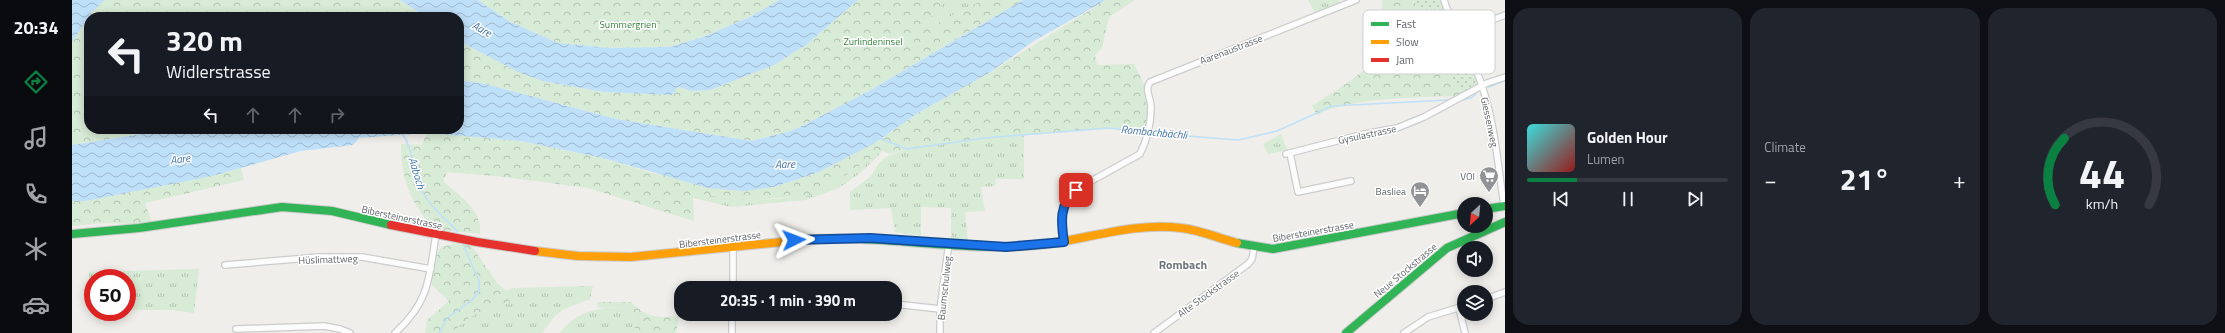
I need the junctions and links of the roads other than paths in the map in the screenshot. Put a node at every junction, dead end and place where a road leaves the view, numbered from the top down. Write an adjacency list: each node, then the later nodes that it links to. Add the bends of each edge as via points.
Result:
1 (1356, 0): 16 (street, Aarenaustrasse, via 1151,81 1147,91 1151,106 1148,128 1140,154 1068,196 1062,213)
2 (1444, 0): 3 (street, Giessenweg)
3 (1448, 10)
4 (1505, 15): 5 (street)
5 (1495, 19)
6 (1477, 74): 8 (street, Giessenweg)
7 (1505, 77): 8 (street, Gysulastrasse)
8 (1482, 85): 9 (street, Gysulastrasse, via 1424,118 1397,128 1288,153 1298,192); 10 (street, Giessenweg)
9 (1351, 181)
10 (1505, 206): 11 (main road)
11 (1493, 208)
12 (1457, 214): 19 (main road, Bibersteinerstrasse, via 1299,245 1273,249)
13 (1505, 222): 36 (main road, Neue Stockstrasse, via 1446,248)
14 (72, 234): 15 (main road, Bibersteinerstrasse, via 291,207 322,210)
15 (436, 234): 18 (main road, Bibersteinerstrasse, via 539,251 600,257 665,256); 21 (street)
16 (1064, 242): 17 (main road, Bibersteinerstrasse, via 1009,247); 19 (main road, Bibersteinerstrasse, via 1149,228 1174,227 1205,232 1241,246)
17 (949, 243): 18 (main road, Bibersteinerstrasse, via 850,238 794,240); 27 (street, Baumschulweg)
18 (733, 247): 22 (street)
19 (1254, 248): 35 (street, Alte Stockstrasse, via 1248,264)
20 (225, 266): 21 (street, Hüslimattweg, via 320,257 362,257)
21 (431, 269): 32 (street, via 419,307)
22 (733, 281)
23 (1505, 292): 24 (street)
24 (1493, 296)
25 (902, 305): 27 (street)
26 (1457, 308): 37 (street, via 1428,317)
27 (940, 309): 34 (street, Baumschulweg)
28 (732, 321): 33 (street)
29 (1464, 321): 38 (street)
30 (236, 329): 31 (street, via 324,326)
31 (350, 333)
32 (395, 333)
33 (732, 333)
34 (940, 333)
35 (1154, 333)
36 (1346, 333)
37 (1404, 333)
38 (1465, 333)

